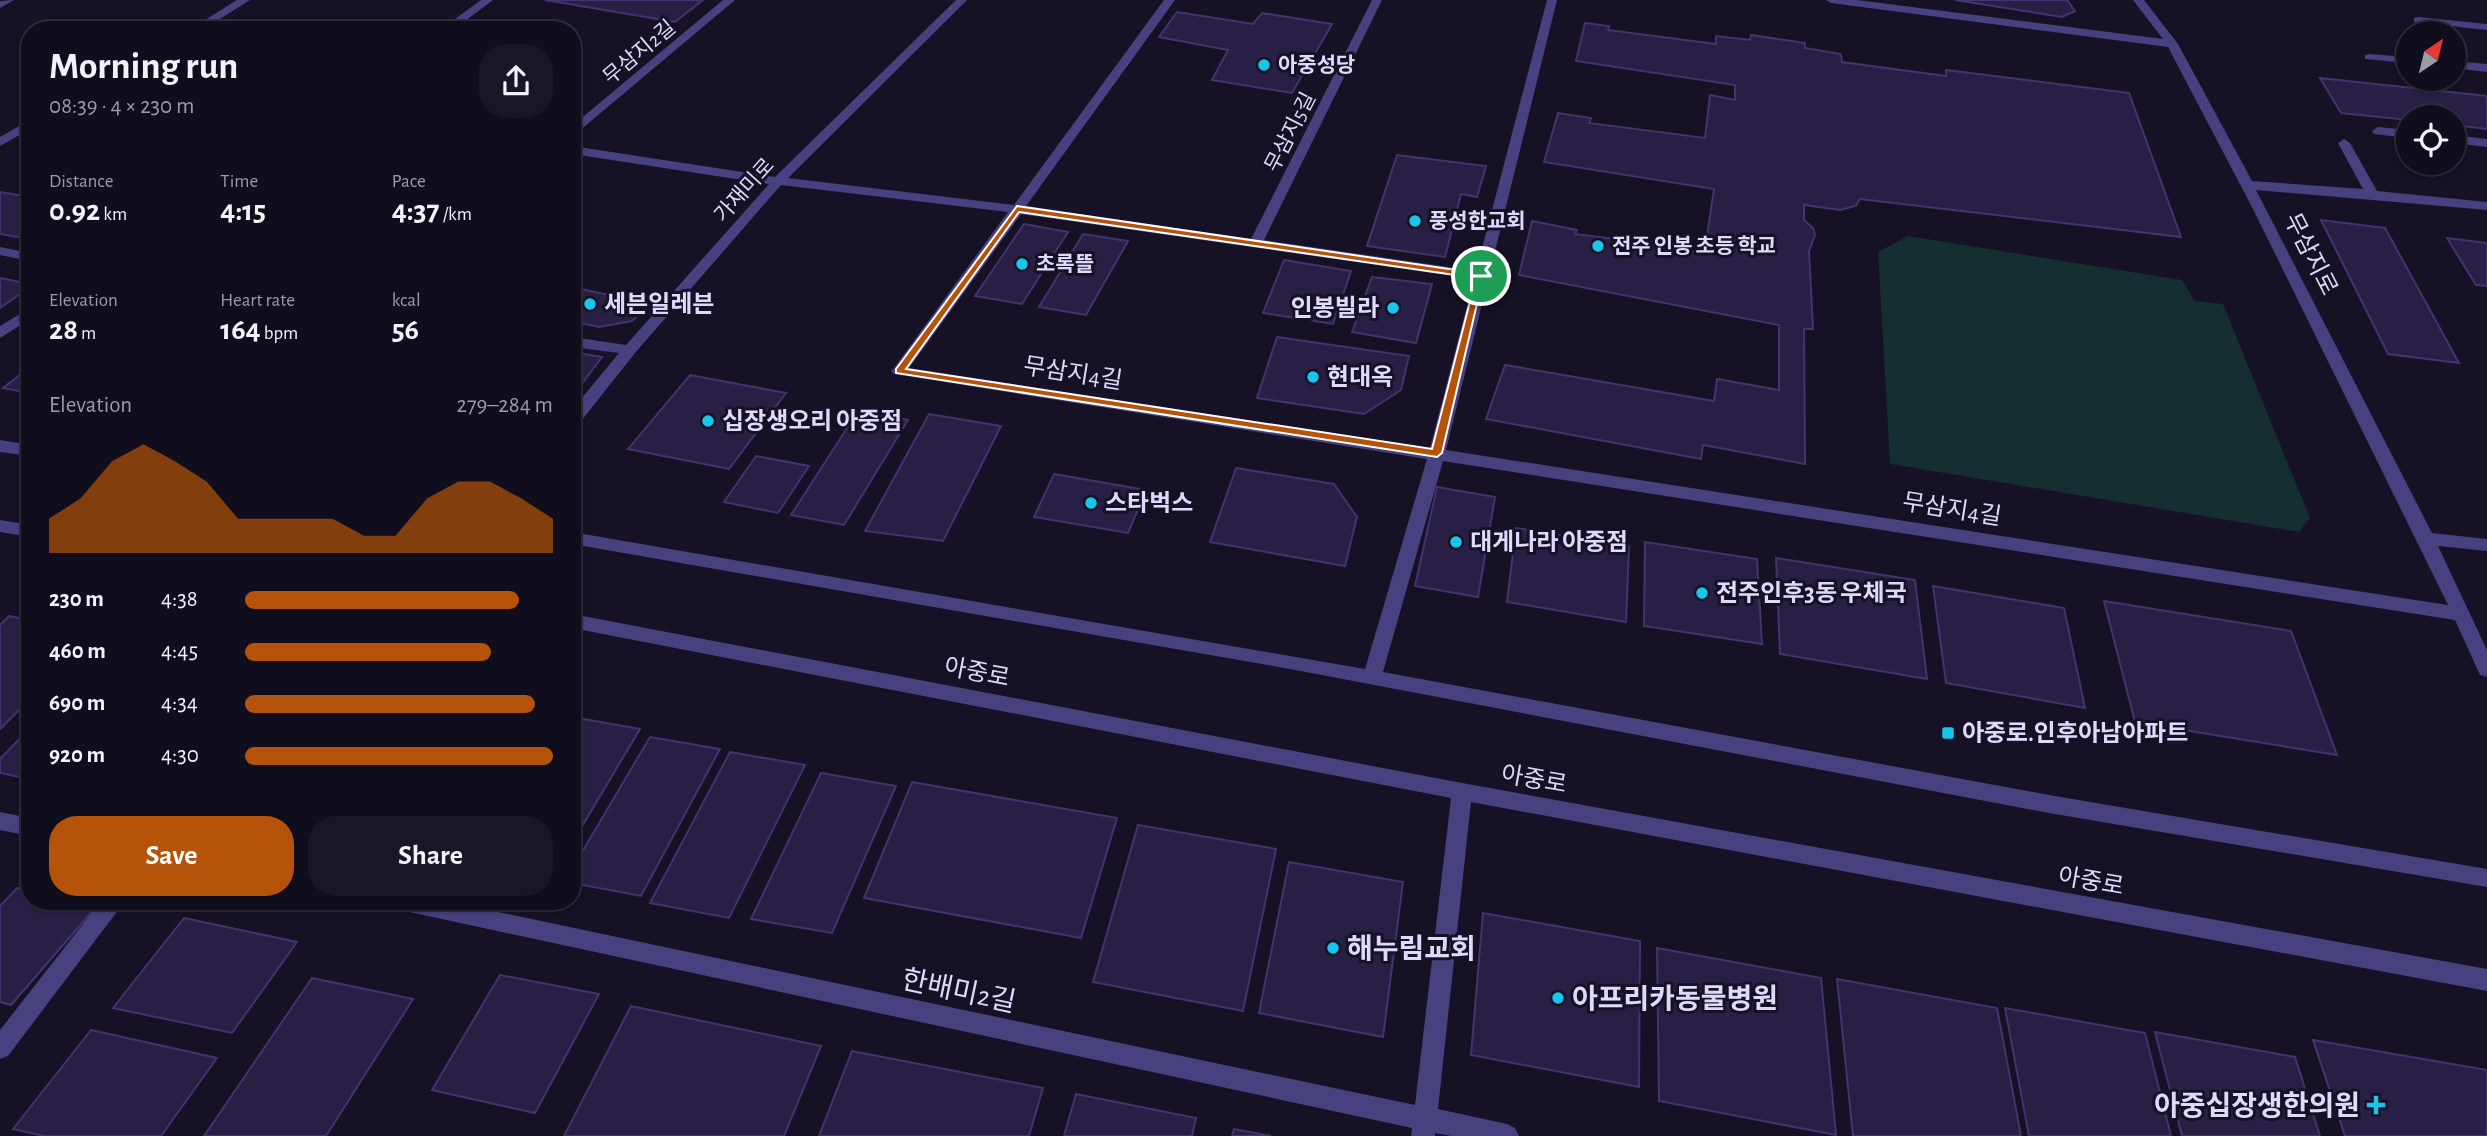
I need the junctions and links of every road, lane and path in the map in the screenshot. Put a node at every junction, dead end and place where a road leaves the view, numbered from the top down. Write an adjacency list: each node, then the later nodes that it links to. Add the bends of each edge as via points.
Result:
1 (9, 0): 12 (street)
2 (245, 0): 14 (street)
3 (488, 0): 15 (street)
4 (730, 0): 22 (street, 무삼지2길)
5 (962, 0): 31 (street, 가재미로)
6 (1170, 0): 35 (street, 무삼지4길)
7 (1377, 0): 36 (street, 무삼지5길)
8 (1552, 0): 39 (street)
9 (1831, 0): 11 (street)
10 (2138, 0): 17 (street, 무삼지로)
11 (1849, 1): 17 (street)
12 (0, 5)
13 (2418, 20): 16 (street)
14 (208, 21)
15 (458, 21)
16 (2487, 27)
17 (2172, 44): 32 (street, 무삼지로)
18 (2369, 57): 19 (street)
19 (2396, 59)
20 (2466, 66): 21 (street)
21 (2487, 68)
22 (581, 125)
23 (21, 129): 27 (street)
24 (2378, 131): 25 (street)
25 (2396, 133)
26 (2466, 140): 29 (street)
27 (0, 142)
28 (2344, 143): 33 (street)
29 (2487, 143)
30 (581, 151): 31 (street)
31 (778, 181): 35 (street); 43 (street, 가재미로)
32 (2247, 185): 33 (street); 50 (street, 무삼지로)
33 (2372, 194): 34 (street)
34 (2487, 206)
35 (1017, 209): 36 (street); 47 (street, 무삼지4길, via 899,371)
36 (1255, 244): 39 (street)
37 (0, 251): 38 (street)
38 (21, 255)
39 (1481, 276): 47 (street)
40 (21, 318): 41 (street)
41 (0, 333)
42 (581, 343): 43 (street)
43 (630, 350): 44 (street, 가재미로)
44 (581, 410)
45 (0, 446): 46 (street)
46 (21, 450)
47 (1437, 453): 53 (street, 무삼지4길); 56 (street)
48 (0, 526): 49 (street)
49 (21, 530)
50 (2426, 539): 52 (street); 53 (street, 무삼지로)
51 (581, 540): 56 (street)
52 (2487, 545)
53 (2461, 614): 55 (street, 무삼지로)
54 (581, 623): 57 (street, 아중로)
55 (2487, 670)
56 (1372, 677): 60 (street, via 2049,804)
57 (1462, 792): 63 (street, 아중로); 65 (street)
58 (0, 821): 59 (street)
59 (21, 825)
60 (2487, 878)
61 (107, 910): 64 (street)
62 (440, 910): 65 (street, 한배미2길)
63 (2487, 980)
64 (0, 1048)
65 (1424, 1127): 66 (street, 한배미2길)
66 (1507, 1136)

